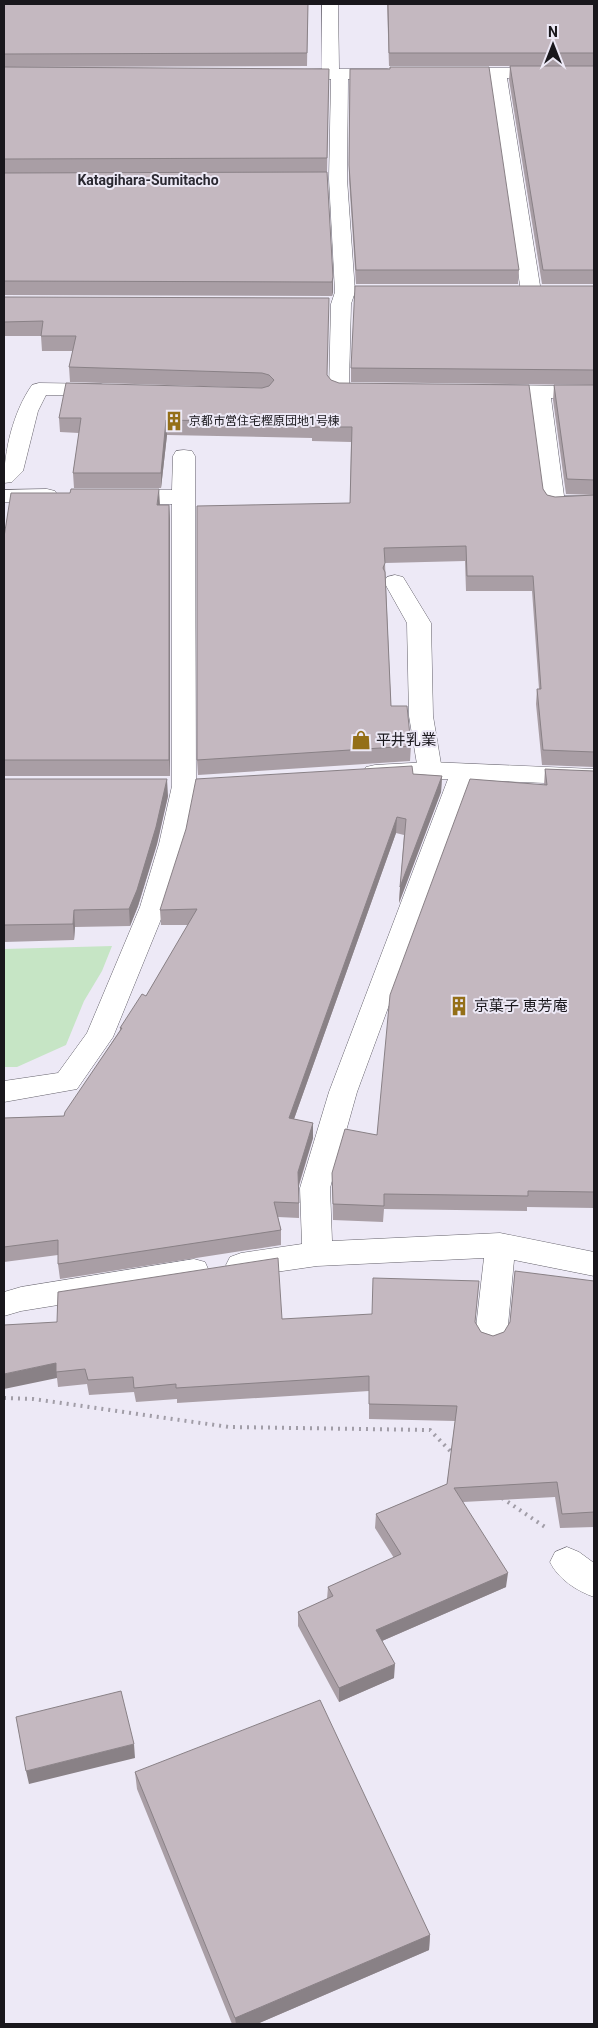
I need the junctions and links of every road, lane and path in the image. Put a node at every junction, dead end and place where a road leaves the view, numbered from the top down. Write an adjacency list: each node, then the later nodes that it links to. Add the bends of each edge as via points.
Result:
1 (330, 4): 6 (street)
2 (439, 73): 3 (street)
3 (498, 73): 4 (street); 10 (street, via 539,292)
4 (594, 73)
5 (281, 74): 6 (street)
6 (335, 74): 7 (street); 9 (street)
7 (399, 74)
8 (319, 179): 9 (street)
9 (338, 179): 11 (street)
10 (512, 292)
11 (350, 296): 12 (street); 13 (street, via 339,390)
12 (321, 304)
13 (387, 390)
14 (117, 391): 19 (street, via 39,388 20,411 12,471)
15 (473, 391): 16 (street)
16 (540, 392): 17 (street); 24 (street, via 554,502)
17 (594, 392)
18 (184, 456): 23 (street)
19 (4, 477)
20 (4, 496): 21 (street)
21 (64, 496)
22 (104, 496): 23 (street)
23 (183, 497): 31 (street)
24 (594, 502)
25 (395, 582): 26 (street, via 419,623 421,716)
26 (430, 770): 27 (street); 28 (street)
27 (463, 772): 29 (street); 34 (street, via 343,1092 315,1188)
28 (353, 775)
29 (594, 777)
30 (211, 784): 31 (street)
31 (174, 786): 32 (street, via 172,844 153,907 99,1037 67,1082)
32 (4, 1091)
33 (500, 1245): 34 (street); 35 (street); 37 (street)
34 (316, 1254): 36 (street, via 148,1278)
35 (594, 1264)
36 (4, 1304)
37 (491, 1336)
38 (4, 1398): 39 (path, via 33,1399 229,1427 430,1430)
39 (456, 1457)
40 (498, 1495): 41 (path, via 547,1528)
41 (567, 1562): 42 (street)
42 (594, 1582)

